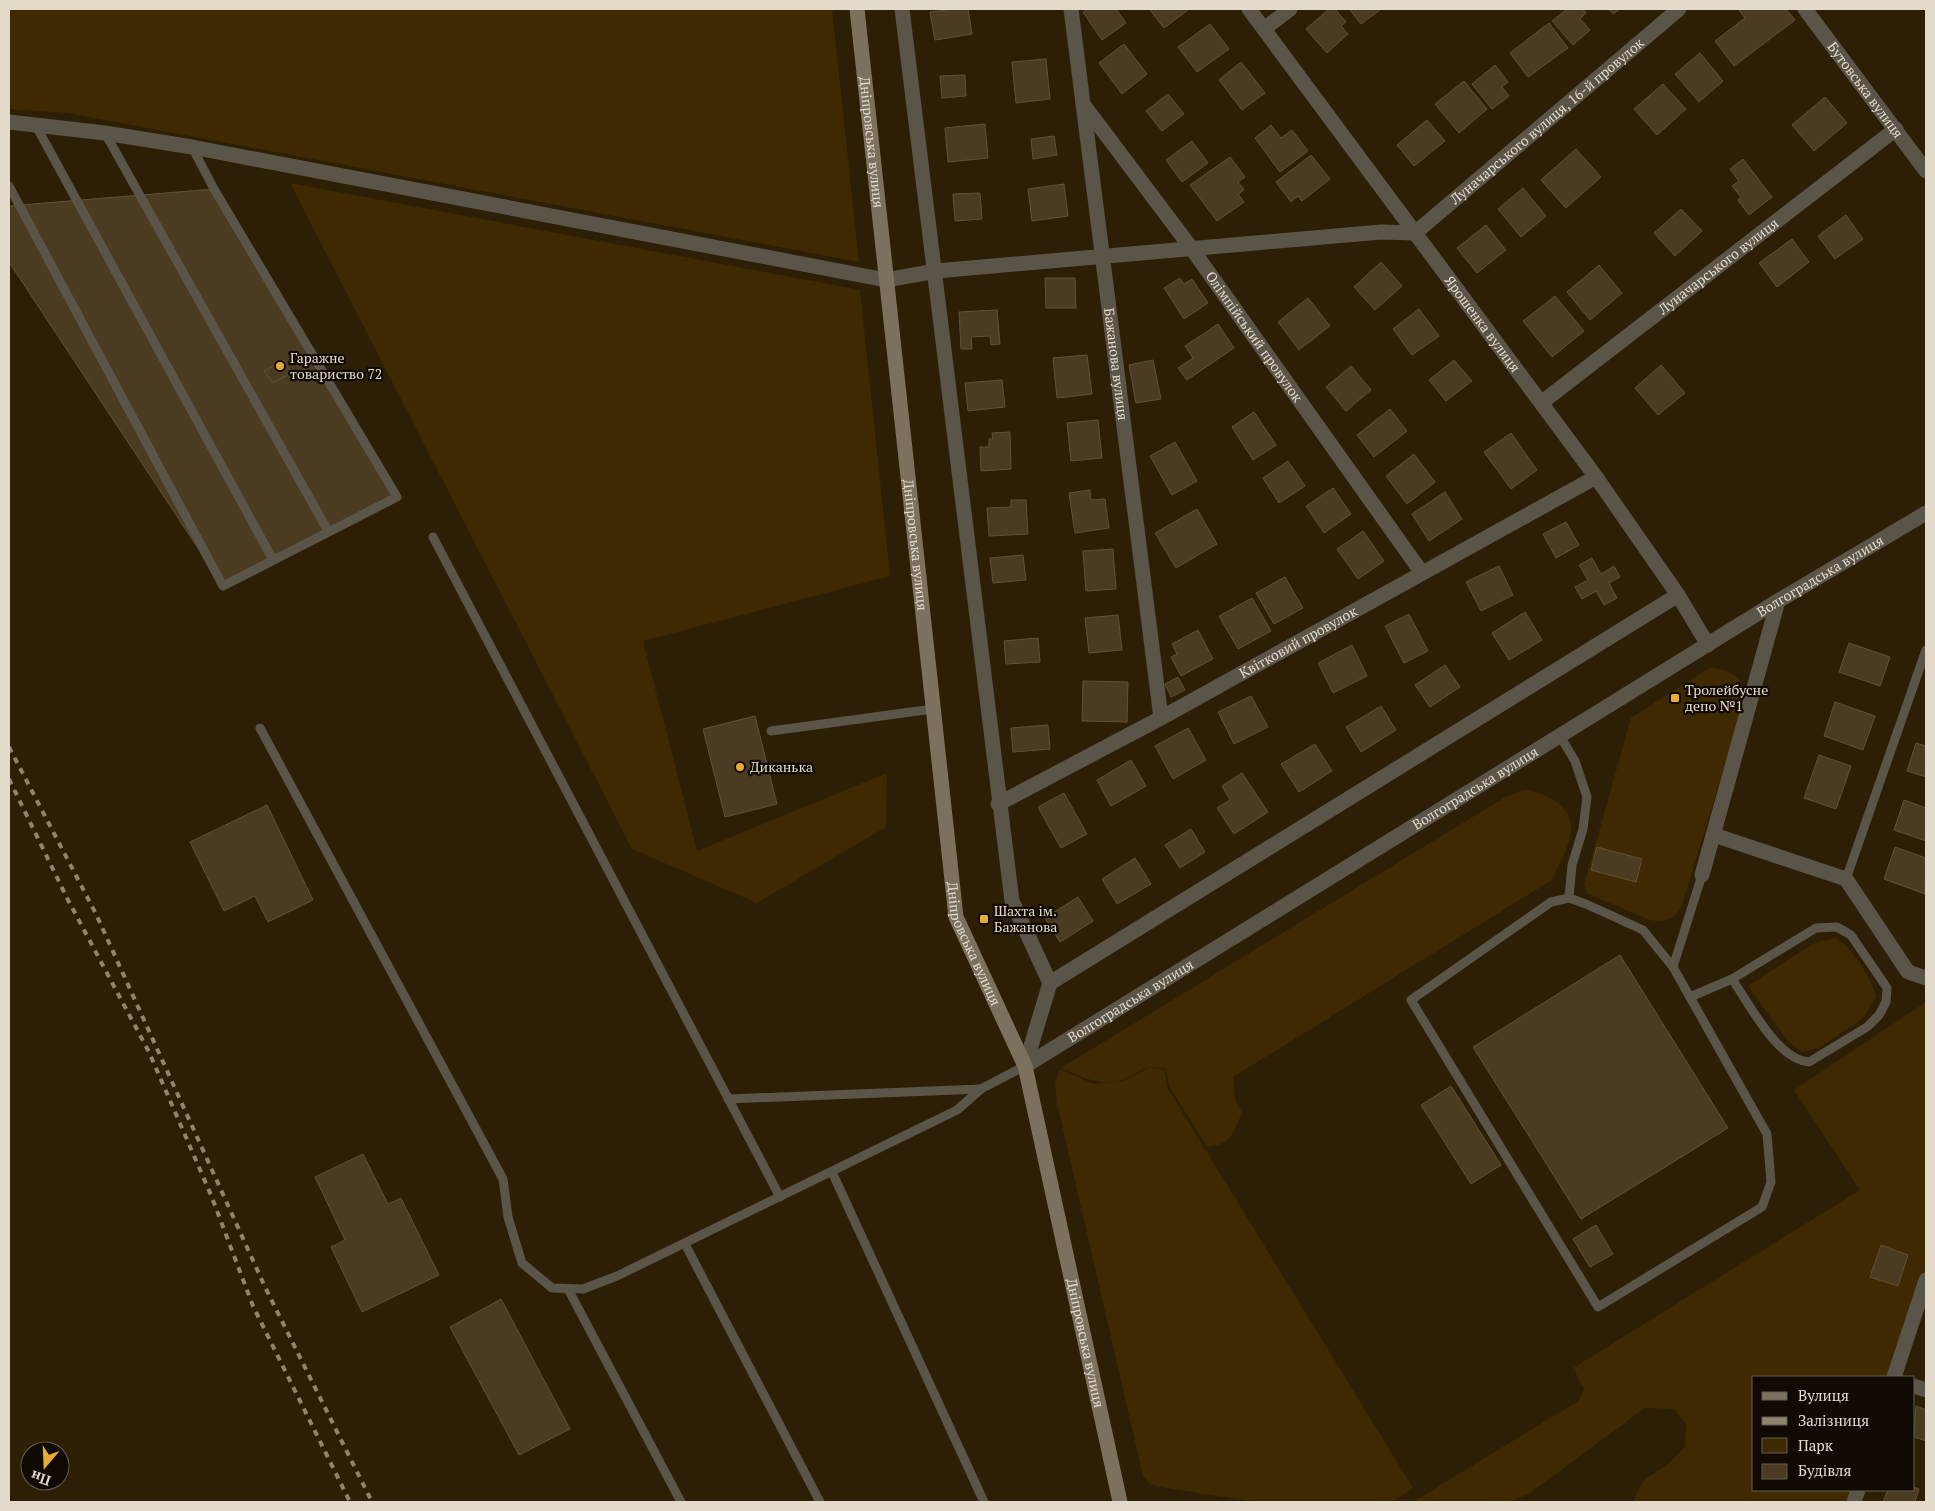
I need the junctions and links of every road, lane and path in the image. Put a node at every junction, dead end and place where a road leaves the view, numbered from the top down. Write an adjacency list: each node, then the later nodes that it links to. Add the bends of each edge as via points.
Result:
1 (857, 9): 21 (street, Дніпровська вулиця)
2 (902, 9): 20 (street)
3 (1071, 9): 9 (street, Бажанова вулиця)
4 (1249, 9): 8 (street, Ярошенка вулиця)
5 (1290, 9): 8 (street)
6 (1679, 9): 17 (street, Луначарського вулиця, 16-й провулок)
7 (1805, 9): 12 (street, Бутовська вулиця)
8 (1264, 28): 17 (street, Ярошенка вулиця)
9 (1082, 102): 18 (street, Олімпійський провулок); 19 (street, Бажанова вулиця)
10 (9, 122): 11 (street)
11 (35, 124): 13 (street); 27 (lane)
12 (1896, 129): 15 (street, Бутовська вулиця); 22 (street, Луначарського вулиця)
13 (105, 133): 14 (street); 25 (lane)
14 (192, 147): 21 (street); 25 (lane, via 397,496)
15 (1926, 171)
16 (9, 186): 27 (lane, via 222,586)
17 (1416, 233): 18 (street, via 1381,232); 22 (street, Ярошенка вулиця)
18 (1192, 249): 19 (street); 28 (street, Олімпійський провулок)
19 (1102, 257): 20 (street); 34 (street, Бажанова вулиця)
20 (936, 271): 21 (street); 38 (street)
21 (886, 280): 33 (street, Дніпровська вулиця)
22 (1541, 403): 23 (street, Ярошенка вулиця)
23 (1596, 477): 28 (street, Квітковий провулок); 29 (street, Ярошенка вулиця)
24 (1926, 513): 30 (street, Волгоградська вулиця)
25 (328, 531): 27 (lane)
26 (433, 538): 50 (lane)
27 (273, 560)
28 (1422, 573): 34 (street, Квітковий провулок)
29 (1678, 594): 31 (street, Ярошенка вулиця); 46 (street)
30 (1778, 601): 31 (street, Волгоградська вулиця); 39 (street)
31 (1708, 645): 37 (street, Волгоградська вулиця)
32 (1926, 650): 41 (lane)
33 (933, 709): 36 (lane); 48 (street, Дніпровська вулиця, via 956,917)
34 (1161, 718): 38 (street, Квітковий провулок)
35 (260, 728): 55 (lane, via 503,1179 508,1217 522,1263 552,1288)
36 (771, 731)
37 (1560, 736): 42 (lane, via 1575,760 1587,797 1583,828 1572,865); 48 (street, Волгоградська вулиця)
38 (998, 804): 46 (street, via 1012,901)
39 (1714, 835): 40 (street); 41 (street)
40 (1702, 875): 43 (lane)
41 (1846, 879): 45 (street, via 1908,972)
42 (1569, 898): 43 (lane, via 1643,930); 47 (lane, via 1551,902 1411,1000 1598,1307 1762,1207 1771,1182 1767,1134)
43 (1673, 967): 47 (lane)
44 (1732, 978): 44 (lane, via 1816,928 1837,927 1852,935 1887,988 1886,1002 1879,1015 1866,1027 1809,1062 1802,1062 1780,1048); 47 (lane)
45 (1926, 978)
46 (1050, 983): 48 (street, Дніпровська вулиця)
47 (1690, 997)
48 (1025, 1066): 49 (lane); 60 (street, Дніпровська вулиця)
49 (981, 1089): 50 (lane); 51 (lane, via 957,1110)
50 (728, 1099): 52 (lane)
51 (832, 1172): 52 (lane); 59 (lane)
52 (780, 1197): 53 (lane)
53 (685, 1244): 55 (lane, via 583,1290); 58 (lane)
54 (1926, 1280): 56 (street)
55 (568, 1289): 57 (lane)
56 (1894, 1376)
57 (682, 1502)
58 (820, 1502)
59 (984, 1502)
60 (1120, 1502)

